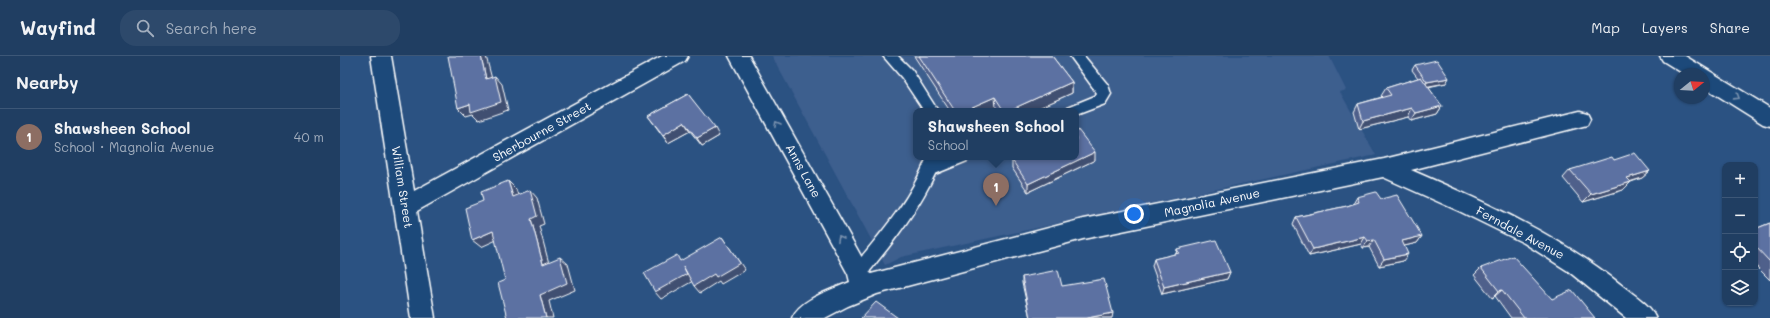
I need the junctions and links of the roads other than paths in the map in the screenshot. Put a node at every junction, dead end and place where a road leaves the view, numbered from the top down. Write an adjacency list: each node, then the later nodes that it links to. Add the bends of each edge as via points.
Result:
1 (381, 56): 16 (main road, William Street)
2 (678, 56): 16 (main road, Sherbourne Street)
3 (739, 56): 17 (main road, Anns Lane, one-way to 3)
4 (890, 56): 9 (lane, via 907,74)
5 (1077, 56): 10 (lane, via 1103,89 1104,94 1100,100)
6 (1670, 56): 7 (main road)
7 (1689, 68)
8 (1710, 81): 11 (main road, one-way to 11)
9 (929, 108)
10 (1079, 109)
11 (1770, 118)
12 (1580, 119): 15 (main road, Magnolia Avenue)
13 (949, 160): 14 (lane)
14 (932, 164): 17 (lane, via 915,201)
15 (1384, 168): 17 (main road, Magnolia Avenue, via 1083,229); 20 (main road, Ferndale Avenue, via 1500,220 1552,248 1594,277)
16 (405, 207): 18 (main road, William Street)
17 (861, 280): 19 (main road, Magnolia Avenue)
18 (423, 318)
19 (804, 318)
20 (1644, 318)

